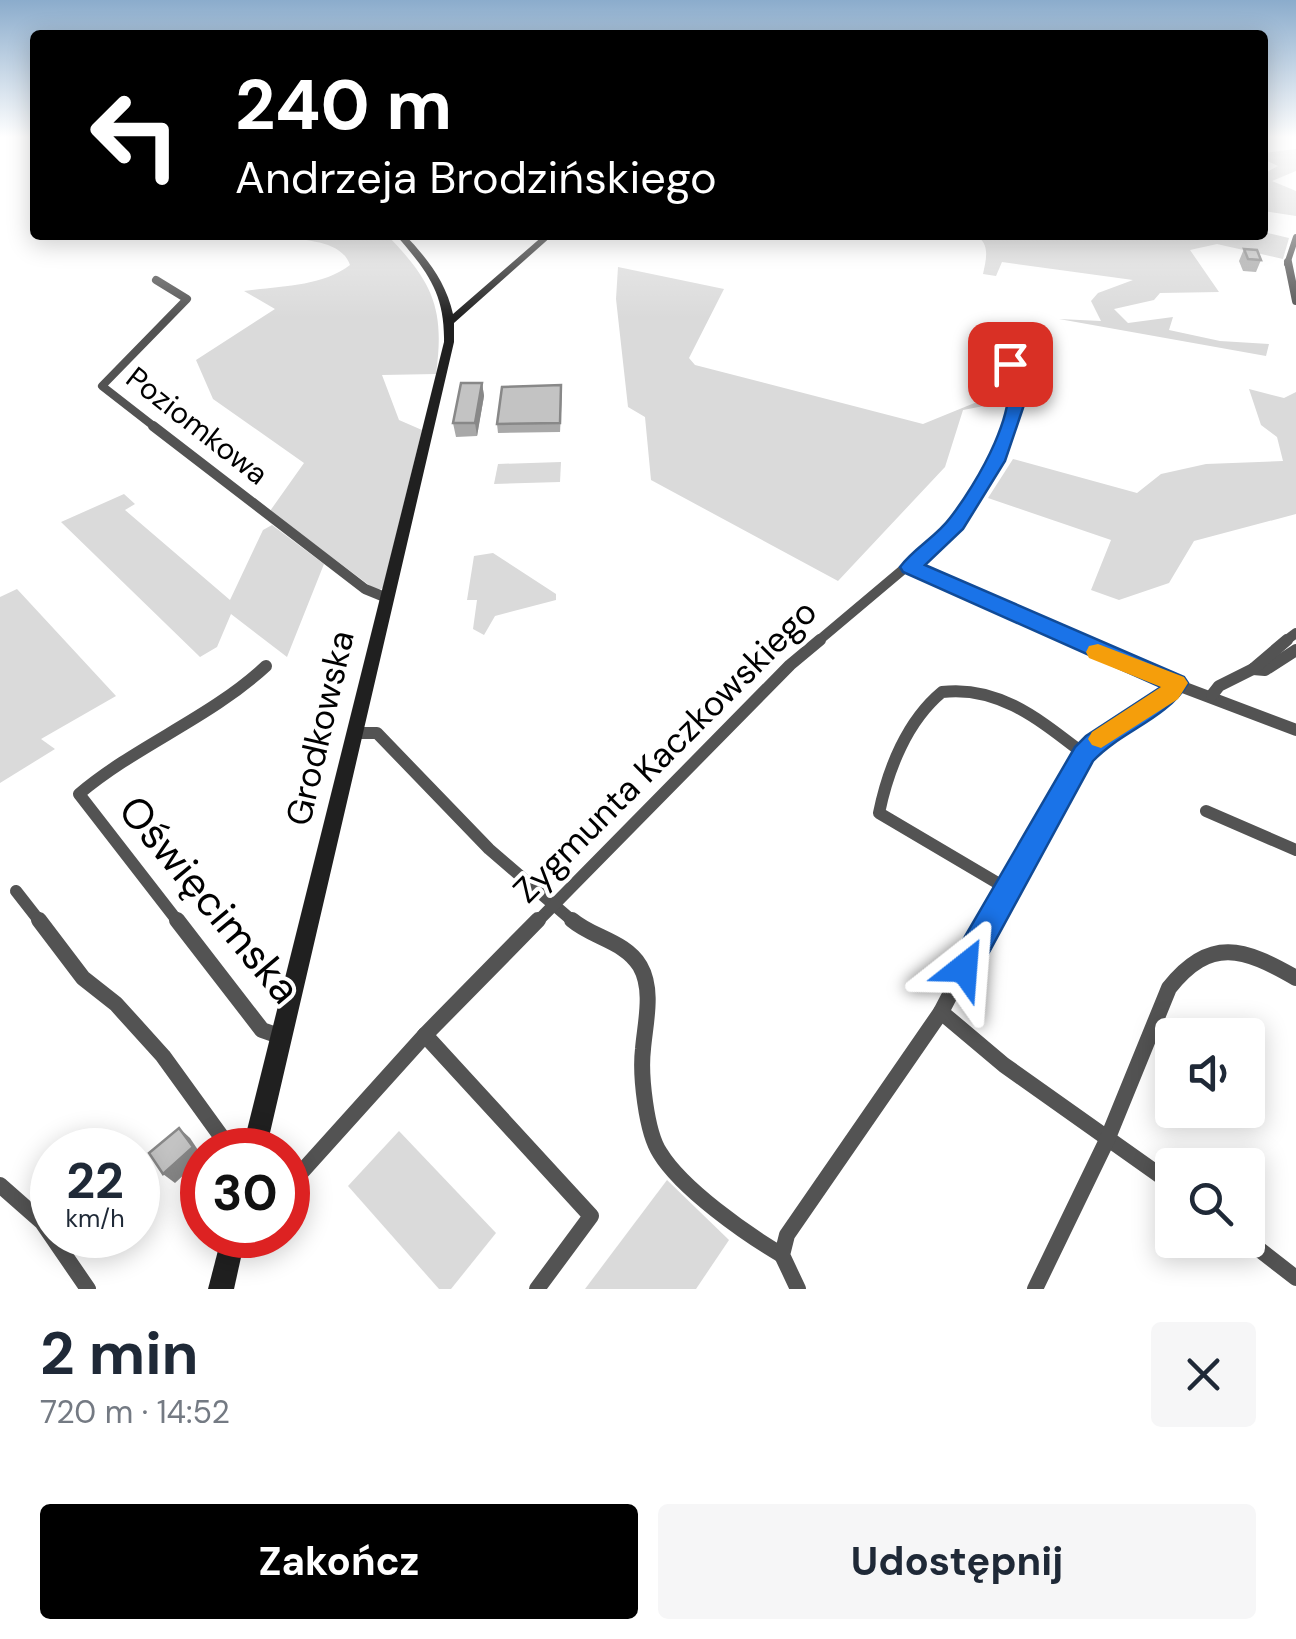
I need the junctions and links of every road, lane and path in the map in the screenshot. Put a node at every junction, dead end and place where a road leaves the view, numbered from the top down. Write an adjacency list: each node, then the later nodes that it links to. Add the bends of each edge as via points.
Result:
1 (1296, 236): 6 (street, via 1287,264)
2 (405, 240): 7 (main road, via 432,269)
3 (543, 240): 5 (main road)
4 (156, 280): 10 (street, Poziomkowa, via 188,299 102,386 365,589)
5 (474, 302): 7 (main road); 7 (main road)
6 (1296, 302)
7 (448, 309): 10 (main road, Grodkowska, via 444,367)
8 (1006, 360): 9 (street, Zygmunta Kaczkowskiego, via 1018,376 1019,396 996,461 956,524)
9 (910, 567): 15 (street); 24 (street, Zygmunta Kaczkowskiego, via 790,665)
10 (387, 598): 18 (main road, Grodkowska)
11 (1296, 634): 14 (street)
12 (1296, 650): 14 (street, via 1265,670)
13 (266, 666): 28 (street, Oświęcimska, via 222,703 79,794 262,1030)
14 (1254, 669): 16 (street)
15 (1176, 683): 16 (street); 19 (street)
16 (1212, 695): 17 (street)
17 (1296, 730)
18 (355, 733): 24 (street, via 377,733); 28 (main road, Grodkowska)
19 (1084, 754): 22 (street); 22 (street, via 979,690 942,692 918,716 879,813)
20 (1206, 812): 21 (street)
21 (1296, 850)
22 (1006, 888): 26 (street)
23 (16, 892): 29 (street, via 83,978 162,1056)
24 (555, 907): 27 (street, Zygmunta Kaczkowskiego); 36 (street, via 582,930 615,942 641,967 648,1002 642,1055 646,1118 662,1156 738,1229)
25 (1296, 978): 31 (street, via 1254,956 1222,950 1183,967)
26 (941, 1012): 31 (street); 36 (street, via 808,1202)
27 (425, 1035): 32 (street, Zygmunta Kaczkowskiego); 41 (street, via 591,1216)
28 (282, 1037): 30 (main road, Grodkowska)
29 (215, 1128)
30 (259, 1128)
31 (1107, 1140): 33 (street); 43 (street)
32 (310, 1163)
33 (1155, 1172)
34 (0, 1185): 39 (street, via 42,1222)
35 (1265, 1254): 38 (street)
36 (782, 1255): 42 (street)
37 (228, 1258): 40 (main road)
38 (1296, 1277): 44 (street)
39 (88, 1289)
40 (220, 1289)
41 (537, 1289)
42 (798, 1289)
43 (1035, 1289)
44 (1288, 1289)

